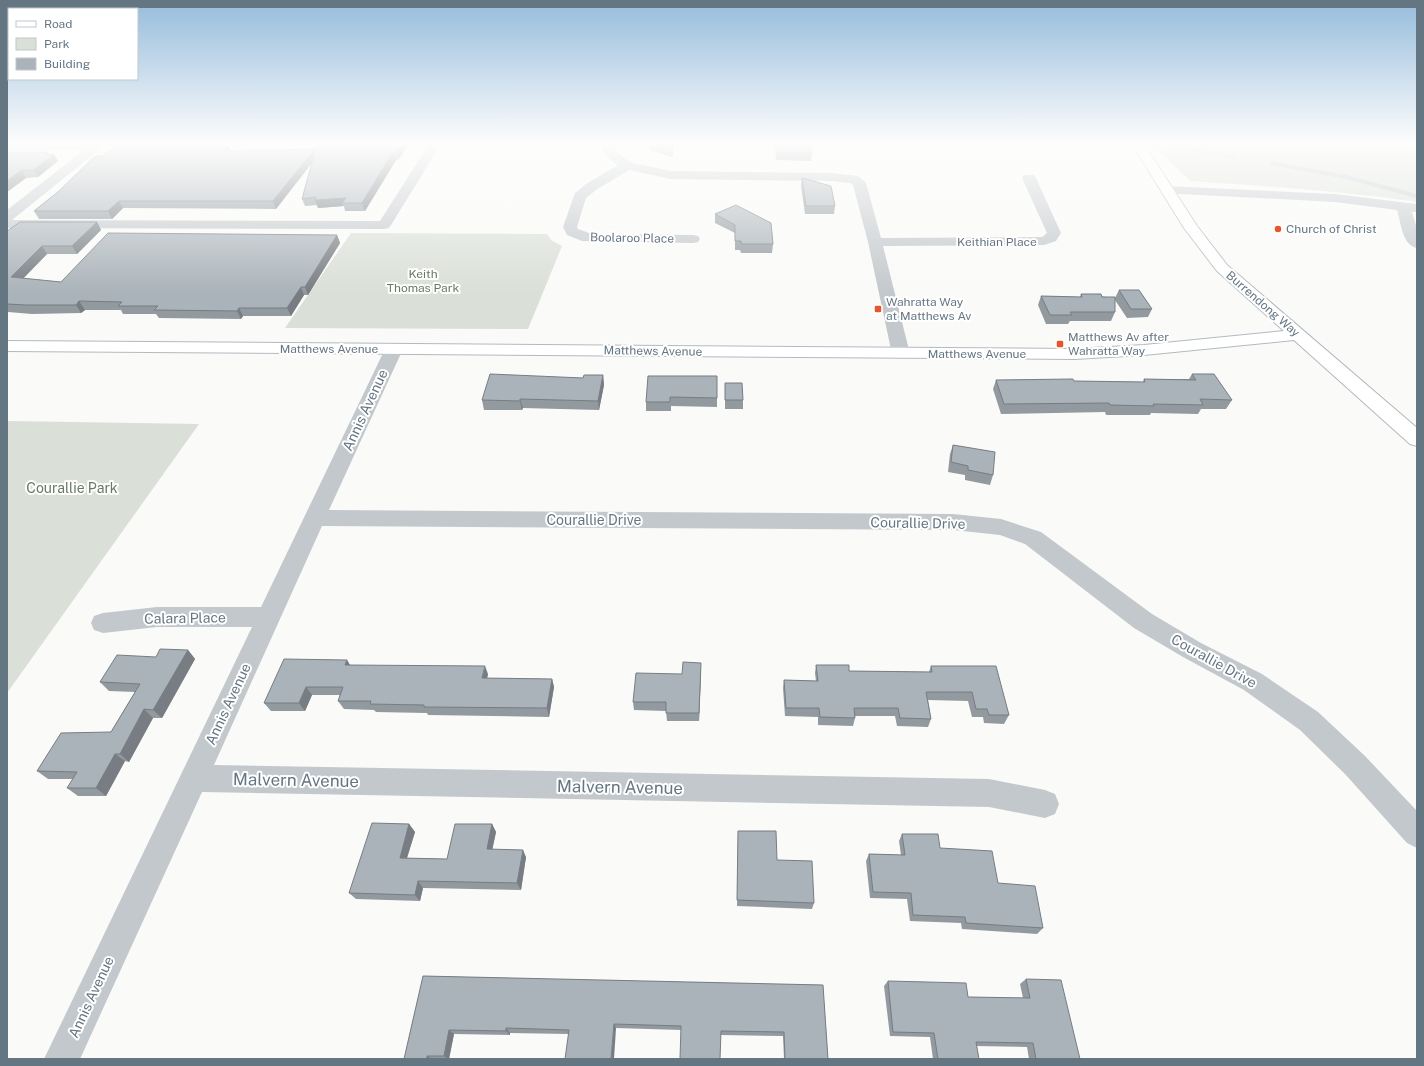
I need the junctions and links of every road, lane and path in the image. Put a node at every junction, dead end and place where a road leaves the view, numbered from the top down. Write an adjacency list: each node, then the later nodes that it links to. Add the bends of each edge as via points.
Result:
1 (37, 194): 9 (street)
2 (404, 194): 10 (street, via 384,225)
3 (583, 194): 11 (street, Boolaroo Place, via 570,228 582,237)
4 (863, 194): 12 (street)
5 (1036, 194): 12 (street, Keithian Place, via 1054,234 1044,241)
6 (1169, 194): 14 (street, Burrendong Way, via 1205,249 1222,268)
7 (1246, 194): 8 (street, via 1335,198)
8 (1410, 207): 13 (street, via 1413,240)
9 (7, 217)
10 (7, 224)
11 (693, 239)
12 (875, 242): 17 (street)
13 (1417, 244)
14 (1297, 335): 17 (street, Matthews Avenue, via 1096,353); 18 (street, Burrendong Way)
15 (7, 346): 16 (street, Matthews Avenue)
16 (394, 349): 17 (street, Matthews Avenue); 19 (street, Annis Avenue)
17 (901, 354)
18 (1417, 439)
19 (314, 518): 20 (street, Annis Avenue); 24 (street, Courallie Drive, via 953,522 1001,527 1033,538 1143,621 1253,682 1309,721 1355,765)
20 (268, 617): 21 (street, Calara Place, via 157,617); 22 (street, Annis Avenue)
21 (103, 623)
22 (193, 778): 23 (street, Malvern Avenue, via 989,793); 25 (street, Annis Avenue)
23 (1045, 804)
24 (1417, 833)
25 (62, 1059)

